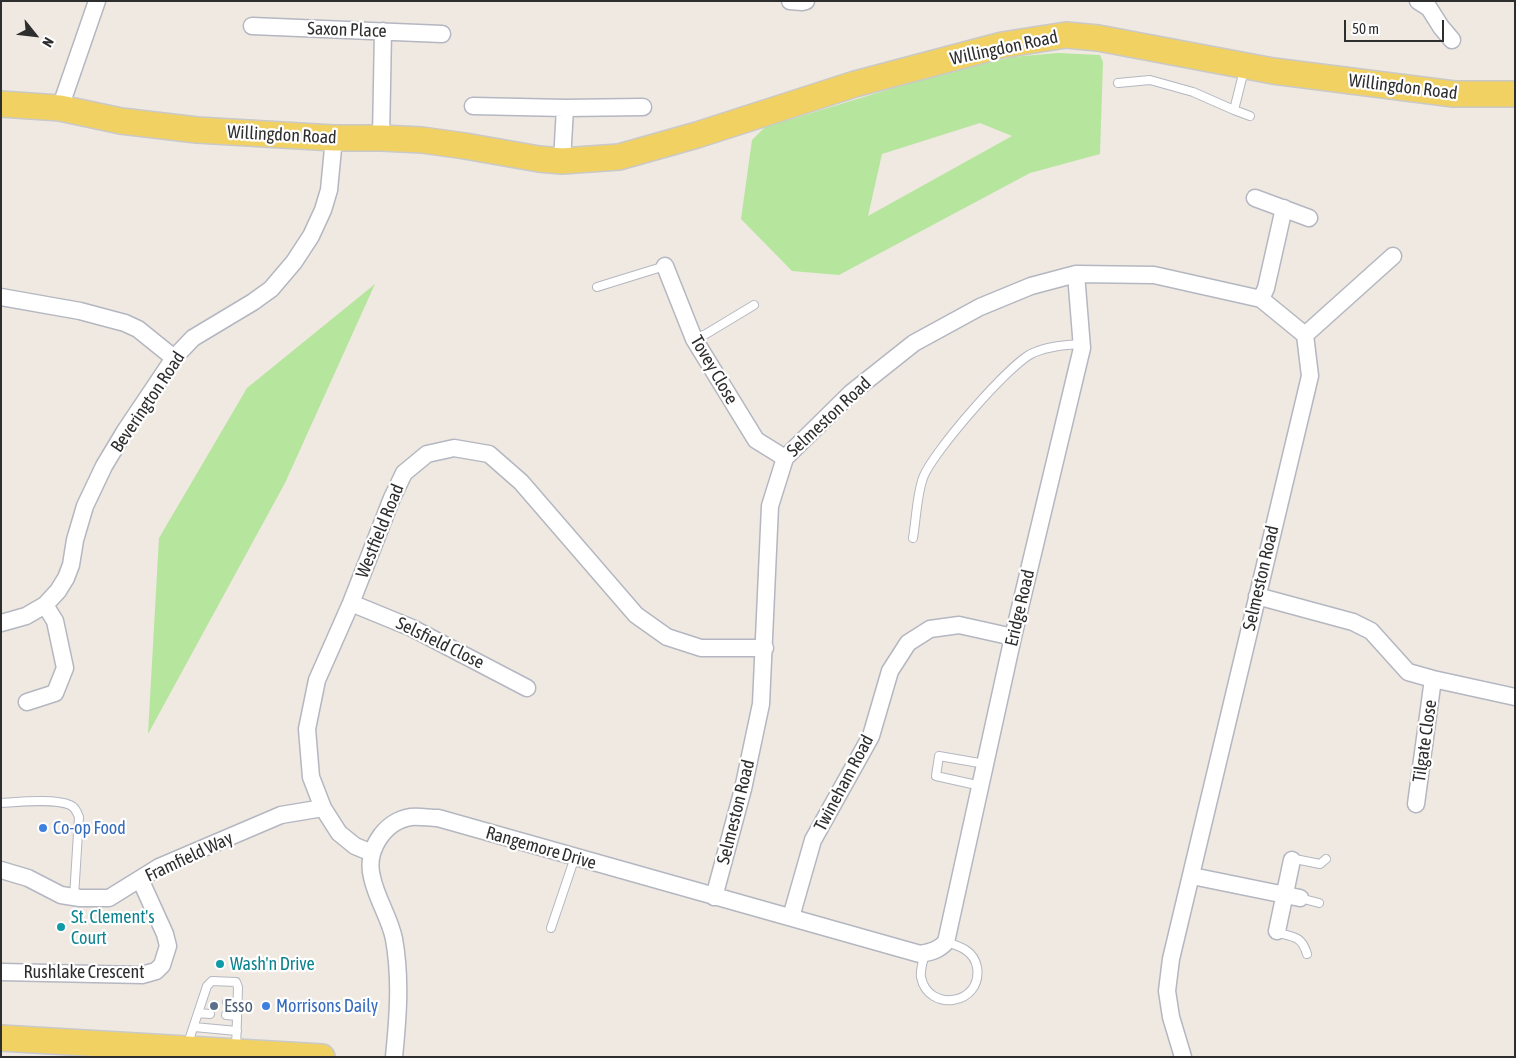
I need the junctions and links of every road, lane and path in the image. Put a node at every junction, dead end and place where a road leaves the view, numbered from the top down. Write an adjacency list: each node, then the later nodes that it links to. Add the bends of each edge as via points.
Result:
1 (97, 1): 15 (street)
2 (790, 1): 3 (street)
3 (806, 1)
4 (1418, 1): 8 (street, via 1429,8)
5 (252, 26): 6 (street, Saxon Place)
6 (383, 31): 7 (street, Saxon Place); 20 (street)
7 (442, 34)
8 (1452, 40)
9 (1244, 65): 11 (main road, Willingdon Road, via 1454,94); 17 (lane); 21 (main road, Willingdon Road, via 1066,35 1002,45 855,84 619,157)
10 (1118, 83): 17 (lane, via 1150,80 1192,92)
11 (1515, 94)
12 (1, 104): 15 (main road, Willingdon Road)
13 (473, 106): 16 (street)
14 (644, 107): 16 (street)
15 (60, 108): 19 (main road, Willingdon Road, via 121,121 188,129)
16 (565, 108): 21 (street)
17 (1234, 110): 18 (lane)
18 (1250, 116)
19 (334, 138): 20 (main road, Willingdon Road); 35 (street, Beverington Road, via 329,190 323,210 294,262 271,288 193,338)
20 (381, 138): 21 (main road, Willingdon Road, via 422,140)
21 (562, 161)
22 (1255, 198): 23 (street)
23 (1284, 208): 24 (street); 30 (street)
24 (1309, 218)
25 (1393, 256): 32 (street)
26 (666, 266): 28 (lane); 33 (street, Tovey Close)
27 (1076, 274): 30 (street, Selmeston Road, via 1154,275); 34 (street, Eridge Road); 36 (street, Selmeston Road, via 1031,286 980,308 914,343 851,394)
28 (597, 288)
29 (1, 297): 35 (street, via 80,310 125,323 138,329)
30 (1261, 299): 32 (street, Selmeston Road)
31 (754, 305): 33 (lane)
32 (1306, 335): 38 (street, Selmeston Road, via 1310,376)
33 (694, 339): 36 (street, Tovey Close, via 756,440)
34 (1082, 344): 37 (lane, via 1052,346 1031,353 1005,374 949,438 922,479); 42 (street, Eridge Road)
35 (174, 358): 40 (street, Beverington Road, via 104,466 85,506 66,578)
36 (784, 458): 43 (street, Selmeston Road, via 770,506)
37 (913, 538)
38 (1257, 596): 44 (street, via 1353,622 1371,631 1408,672); 58 (street, Selmeston Road)
39 (351, 603): 43 (street, Westfield Road, via 404,473 427,454 454,448 489,454 521,482 636,615 667,637 701,648); 45 (street, Selsfield Close, via 412,628); 52 (street, Westfield Road, via 318,680 307,729 312,778)
40 (45, 605): 41 (street, Beverington Road, via 26,616); 47 (street, via 55,621 65,668 55,693)
41 (1, 623)
42 (1013, 637): 48 (street, Eridge Road); 64 (street, Twineham Road, via 959,625 930,629 908,643 890,671 871,736 813,840)
43 (765, 648): 61 (street, Selmeston Road, via 761,704 743,789)
44 (1433, 679): 46 (street); 51 (street, Tilgate Close)
45 (527, 688)
46 (1515, 697)
47 (27, 702)
48 (986, 764): 49 (street, Eridge Road); 49 (lane, via 939,756 936,776)
49 (981, 786): 67 (street, Eridge Road)
50 (1, 803): 60 (lane, via 57,802 76,809 79,817)
51 (1416, 804)
52 (323, 808): 53 (street, Westfield Road, via 340,833 355,846); 59 (street, Framfield Way, via 281,815 159,867)
53 (372, 853): 54 (street, Rangemore Drive, via 385,831 412,817 438,818); 83 (street, Rangemore Drive, via 371,876 394,936 398,971 399,1009)
54 (575, 857): 61 (street, Rangemore Drive); 65 (lane)
55 (1326, 858): 56 (lane, via 1320,864)
56 (1292, 860): 62 (street)
57 (1, 870): 60 (street, Framfield Way, via 28,878 61,895)
58 (1192, 876): 62 (street); 84 (street, Selmeston Road, via 1171,959 1167,991)
59 (140, 879): 60 (street, Framfield Way, via 109,898); 70 (street, Rushlake Crescent, via 168,946 162,965 156,971 142,975)
60 (74, 897)
61 (714, 897): 64 (street, Rangemore Drive)
62 (1292, 897): 63 (lane); 66 (street)
63 (1319, 903)
64 (791, 917): 68 (street, Rangemore Drive)
65 (551, 928)
66 (1277, 931): 69 (lane, via 1299,939)
67 (946, 942): 68 (street, via 941,948); 68 (lane, via 968,950 976,963 976,980 965,996 949,1000 932,995 921,975)
68 (925, 953)
69 (1307, 954)
70 (1, 972)
71 (202, 1000): 72 (lane); 74 (lane, via 212,981 236,982); 75 (lane)
72 (212, 1001)
73 (227, 1002): 74 (lane)
74 (238, 1002): 78 (lane)
75 (198, 1013): 76 (lane); 80 (lane)
76 (210, 1014)
77 (226, 1015): 78 (lane)
78 (237, 1016): 81 (lane)
79 (1, 1038): 80 (main road)
80 (191, 1038): 81 (main road)
81 (236, 1041): 82 (main road)
82 (322, 1057)
83 (394, 1057)
84 (1182, 1057)

